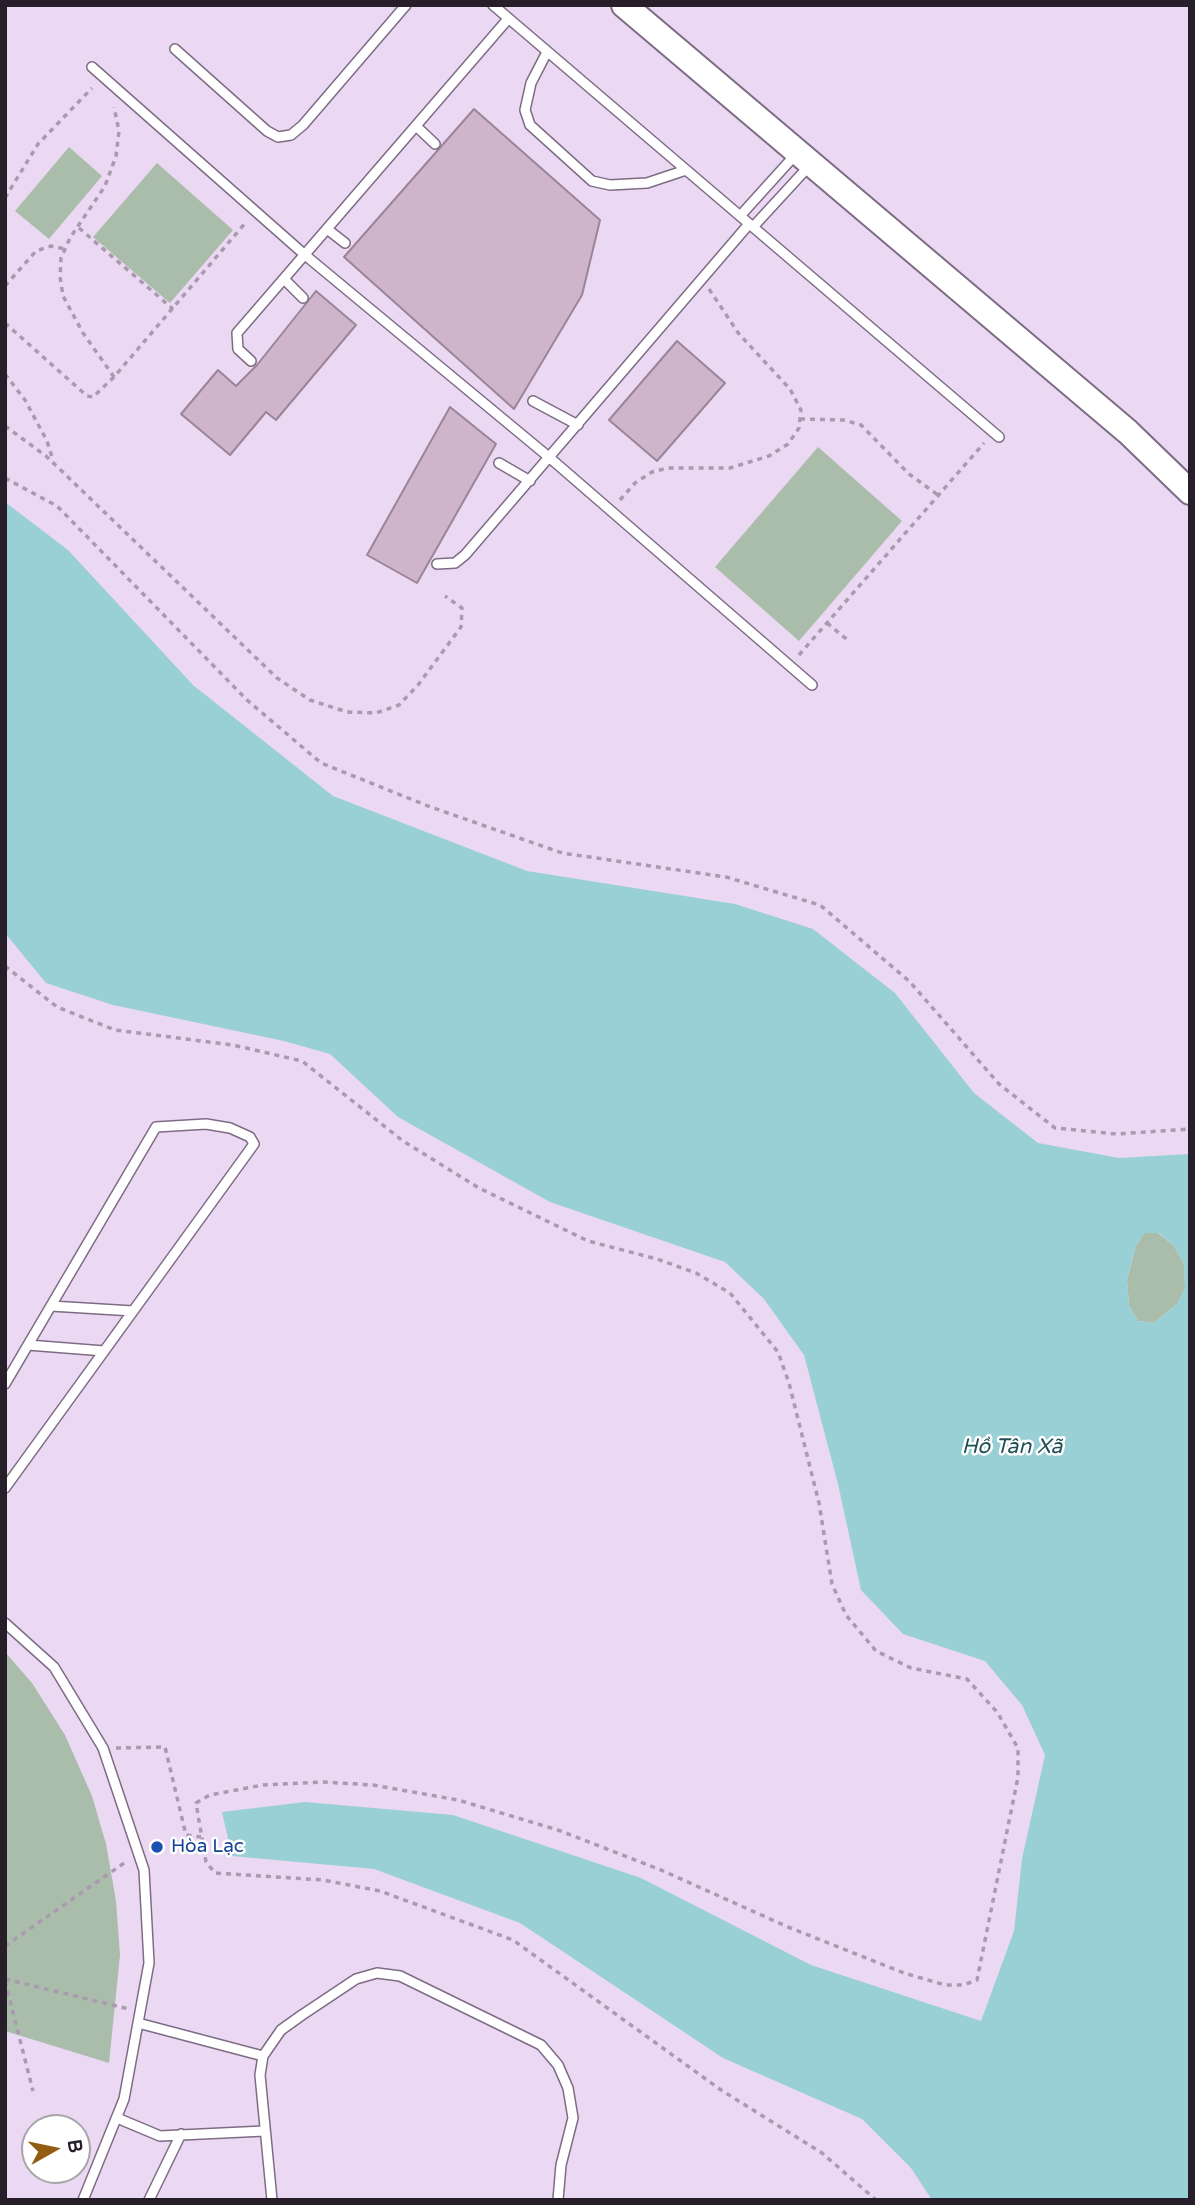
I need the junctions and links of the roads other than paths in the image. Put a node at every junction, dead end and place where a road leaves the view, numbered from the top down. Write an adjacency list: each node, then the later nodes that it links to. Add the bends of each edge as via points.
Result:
1 (406, 5): 5 (lane, via 291,135 278,137 267,131)
2 (493, 5): 4 (lane)
3 (624, 5): 10 (street)
4 (508, 19): 6 (lane); 8 (lane)
5 (175, 49)
6 (547, 52): 11 (lane); 11 (lane, via 531,83 525,110 530,125 592,181 648,183)
7 (92, 67): 16 (lane)
8 (416, 126): 9 (lane); 14 (lane)
9 (435, 144)
10 (803, 159): 12 (lane); 13 (lane); 26 (street, via 1128,432)
11 (686, 170): 12 (lane)
12 (740, 216): 13 (lane)
13 (751, 226): 21 (lane); 22 (lane)
14 (327, 229): 15 (lane); 16 (lane)
15 (345, 243)
16 (305, 254): 17 (lane); 23 (lane)
17 (284, 279): 18 (lane); 19 (lane, via 237,332 238,349)
18 (303, 298)
19 (251, 361)
20 (533, 401): 21 (lane)
21 (578, 425): 23 (lane)
22 (999, 437)
23 (550, 458): 25 (lane); 28 (lane)
24 (499, 463): 25 (lane)
25 (530, 481): 27 (lane, via 465,555 455,563)
26 (1190, 492)
27 (437, 564)
28 (812, 685)
29 (51, 1306): 30 (lane); 30 (lane, via 156,1127 206,1124 250,1137 254,1144); 31 (lane)
30 (133, 1311): 32 (lane)
31 (28, 1345): 32 (lane); 33 (lane)
32 (104, 1351): 34 (lane)
33 (5, 1384)
34 (5, 1488)
35 (5, 1623): 36 (lane, via 54,1667 103,1748 144,1870 149,1963)
36 (138, 2023): 37 (lane); 38 (lane)
37 (263, 2056): 39 (lane); 44 (lane, via 281,2030 356,1979 377,1973 400,1976 530,2039 558,2065 568,2088 573,2118)
38 (117, 2118): 40 (lane, via 160,2136); 41 (lane)
39 (264, 2131): 40 (lane); 43 (lane)
40 (181, 2134): 42 (lane)
41 (83, 2200)
42 (149, 2200)
43 (272, 2200)
44 (558, 2200)

